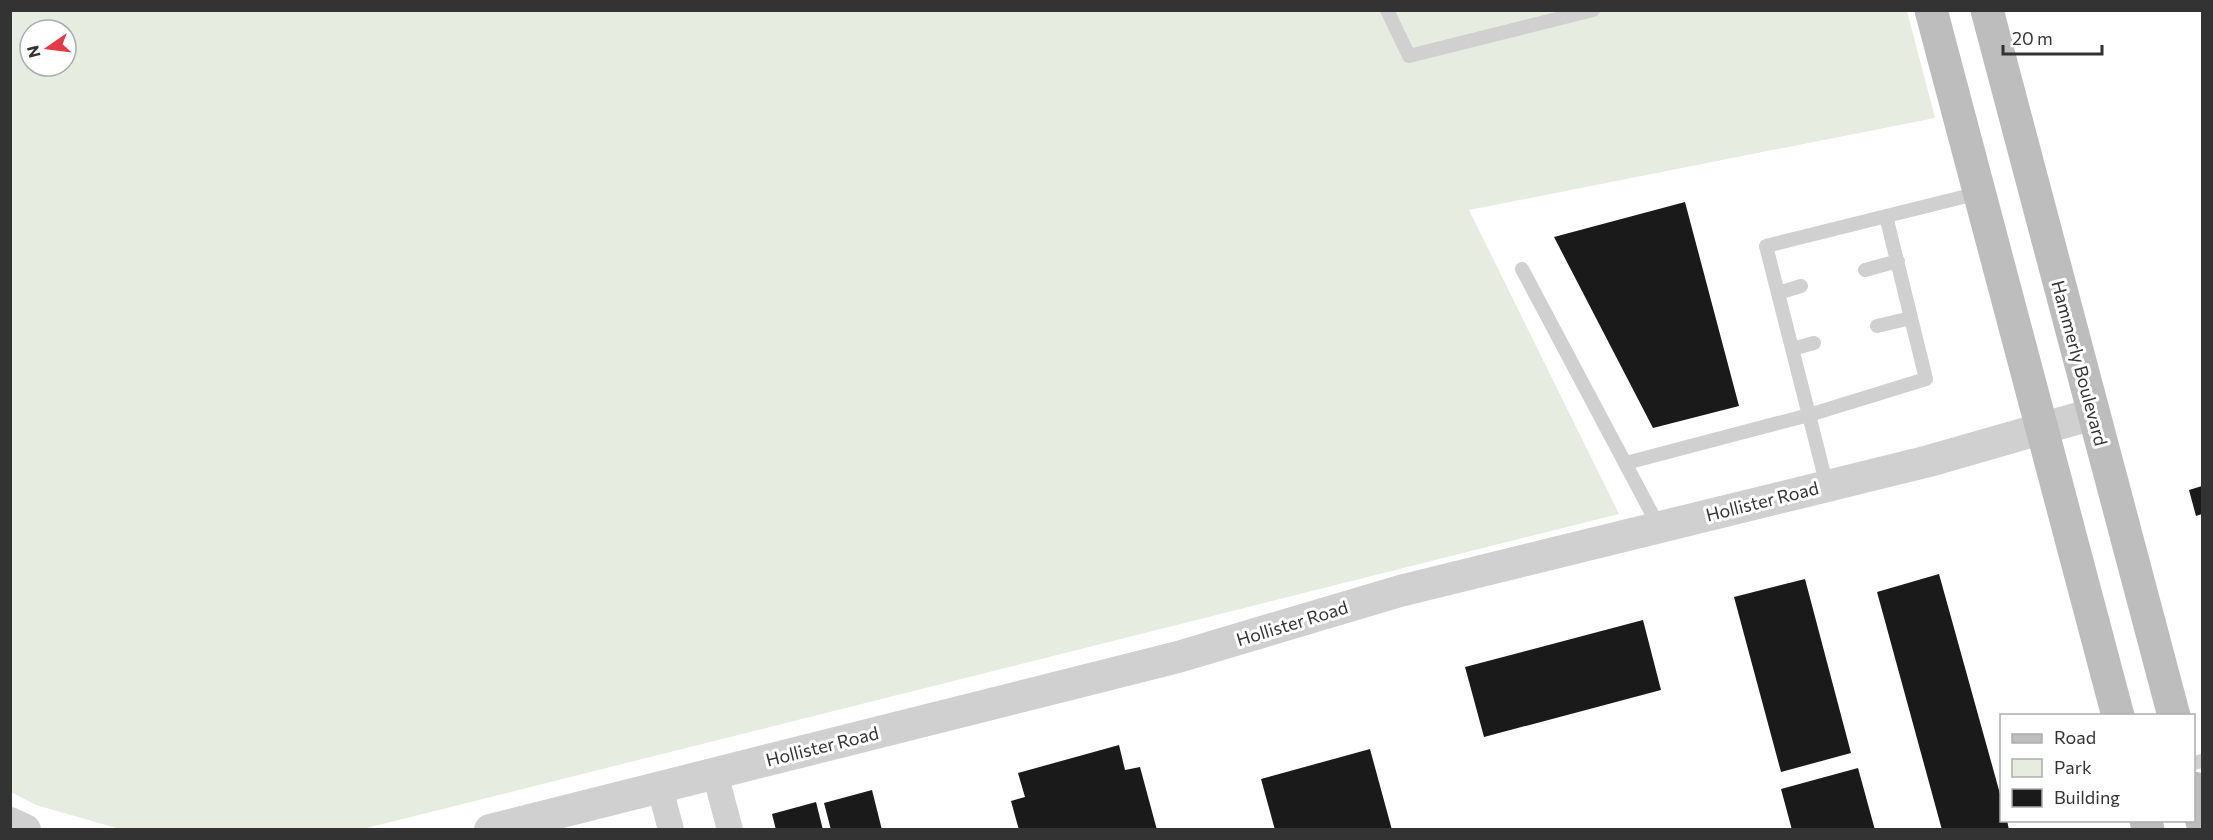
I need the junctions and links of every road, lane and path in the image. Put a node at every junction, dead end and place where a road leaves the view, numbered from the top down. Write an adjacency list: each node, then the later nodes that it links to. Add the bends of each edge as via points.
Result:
1 (1387, 10): 2 (lane, via 1409,56)
2 (1593, 10)
3 (1931, 10): 5 (main road)
4 (1987, 10): 16 (main road, Hammerly Boulevard)
5 (1978, 193): 6 (lane); 18 (main road)
6 (1886, 216): 7 (lane); 11 (lane, via 1766,246)
7 (1898, 261): 9 (lane); 12 (lane)
8 (1522, 269): 19 (lane)
9 (1864, 270)
10 (1801, 286): 11 (lane)
11 (1778, 293): 15 (lane)
12 (1911, 318): 13 (lane); 17 (lane, via 1926,379)
13 (1877, 326)
14 (1814, 343): 15 (lane)
15 (1792, 349): 17 (lane)
16 (2093, 414): 18 (street, Hollister Road); 23 (main road, Hammerly Boulevard)
17 (1809, 415): 19 (lane); 20 (lane)
18 (2040, 429): 20 (street, Hollister Road); 22 (main road)
19 (1626, 463): 21 (lane)
20 (1827, 486): 21 (street, Hollister Road)
21 (1659, 527): 24 (street, Hollister Road, via 1400,591 1178,657)
22 (2117, 714)
23 (2173, 714)
24 (715, 773): 25 (street, Hollister Road); 32 (street)
25 (660, 788): 30 (street, Hollister Road); 31 (street)
26 (2195, 796): 27 (main road)
27 (2202, 822)
28 (10, 823): 29 (street)
29 (25, 830)
30 (490, 830)
31 (671, 830)
32 (729, 830)

